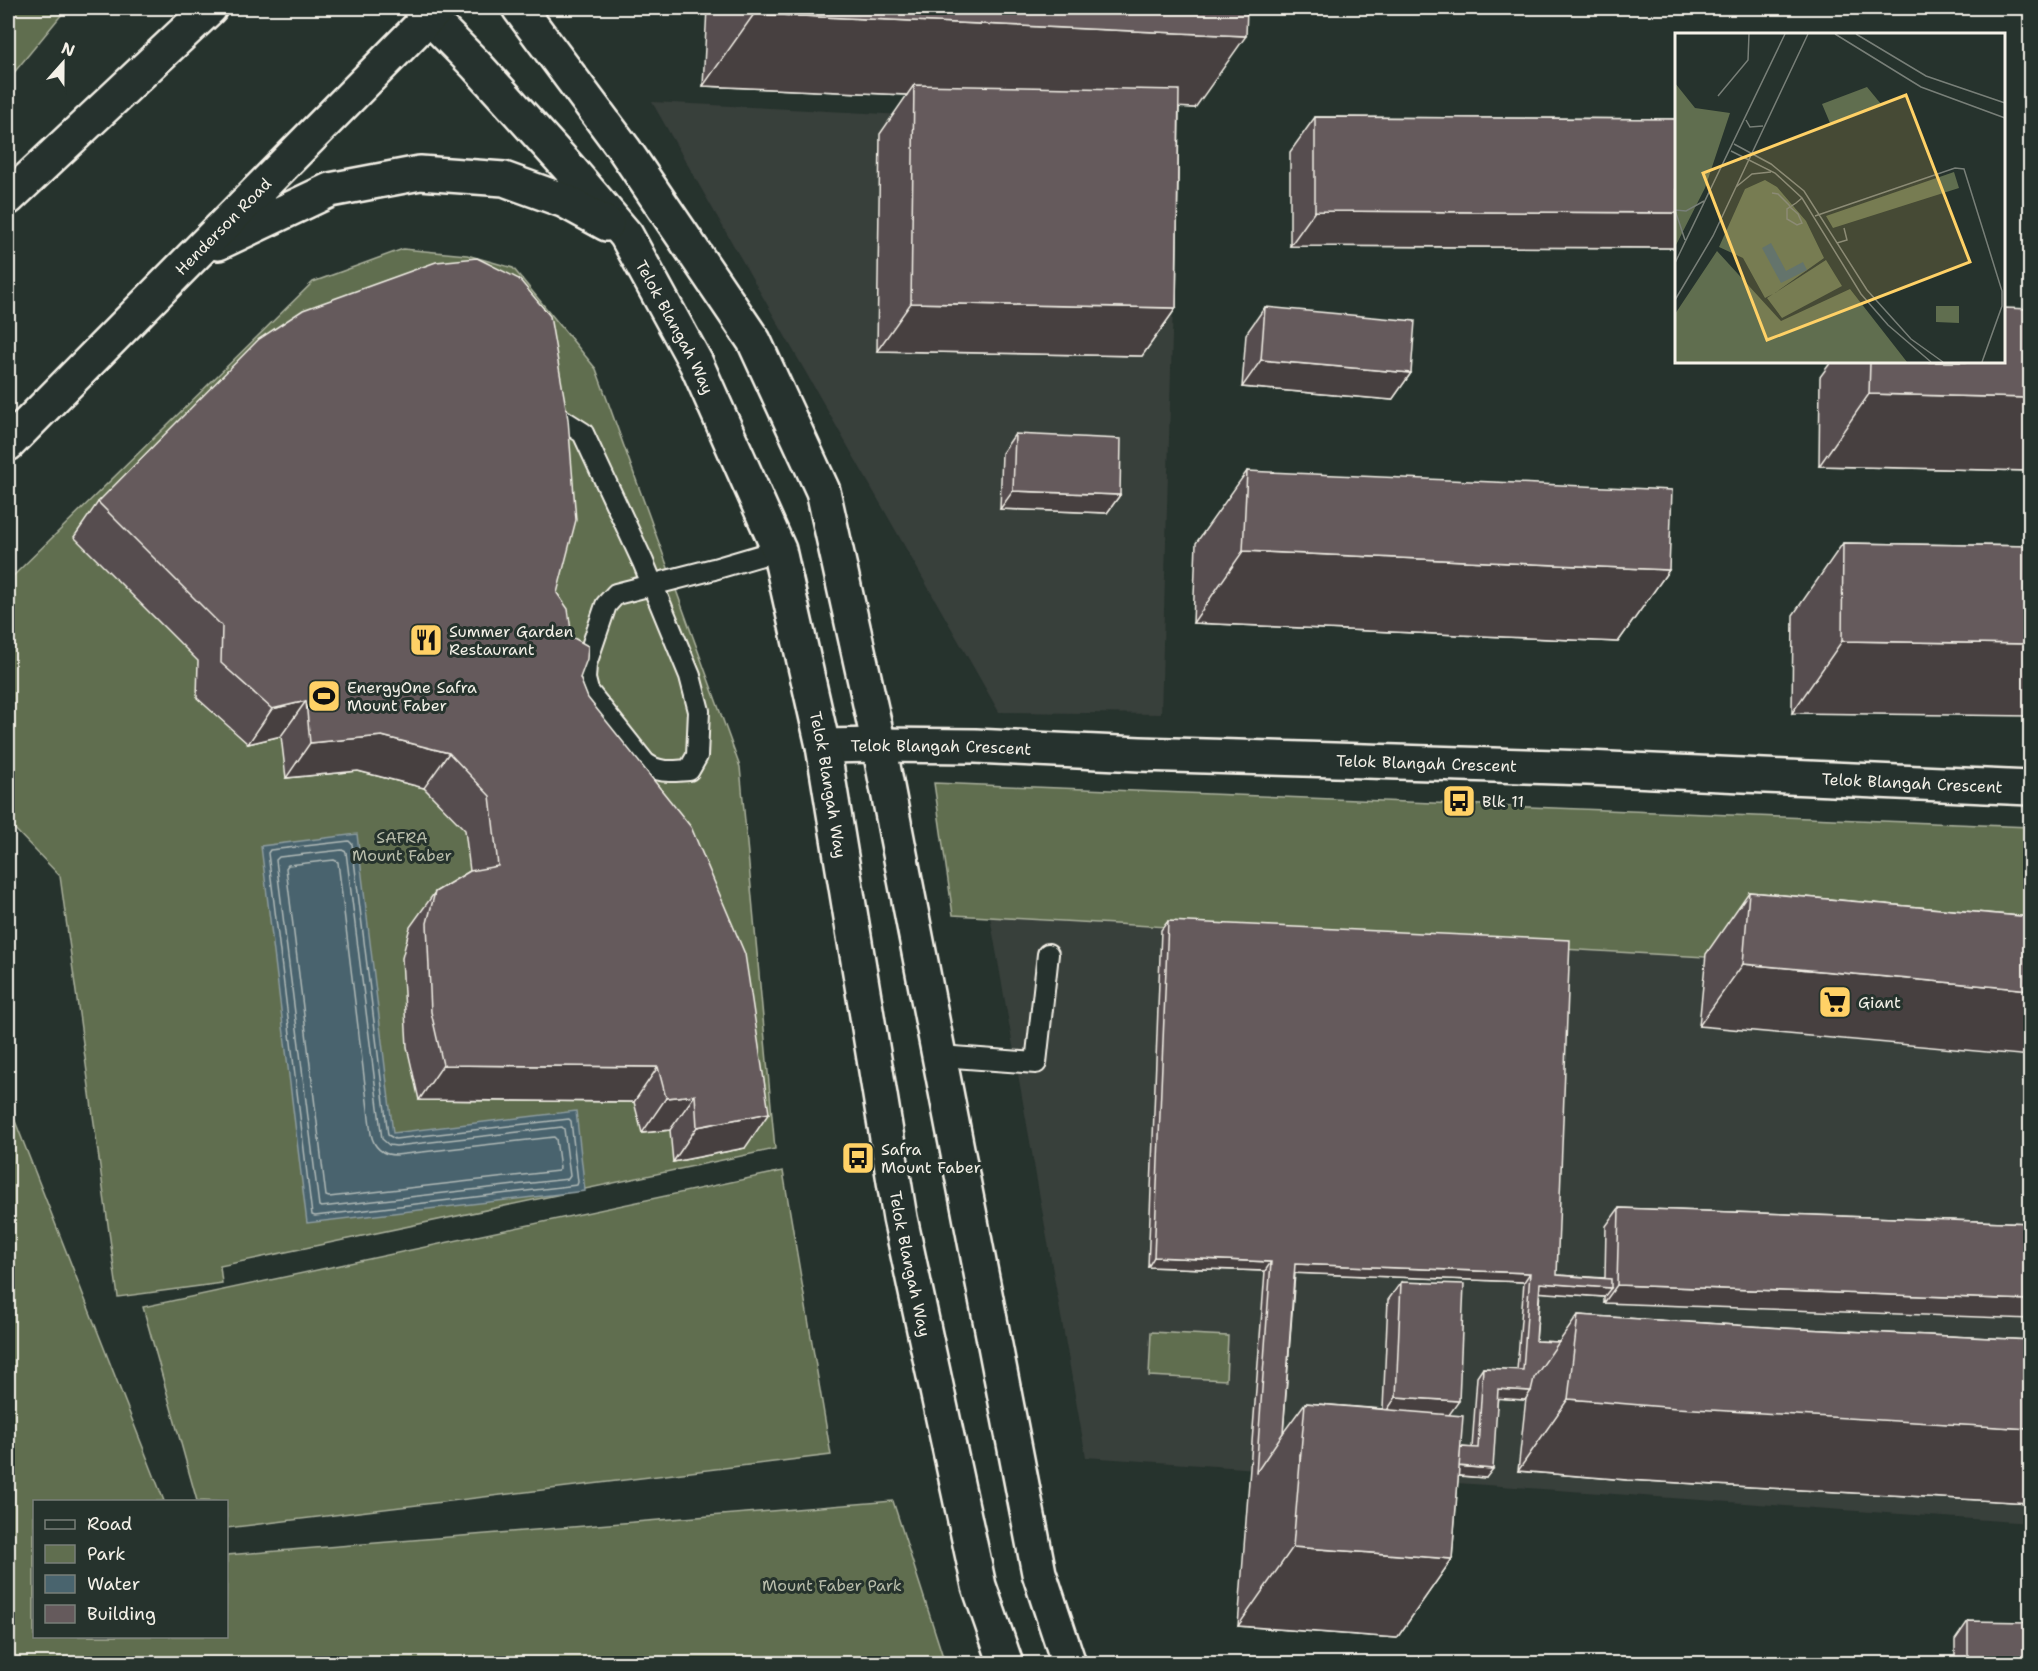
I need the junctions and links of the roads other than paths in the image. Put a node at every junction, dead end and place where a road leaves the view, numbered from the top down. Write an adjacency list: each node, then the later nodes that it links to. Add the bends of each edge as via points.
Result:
1 (210, 8): 4 (main road)
2 (519, 8): 11 (main road, via 624,149 754,340 823,491)
3 (429, 10): 5 (main road, Telok Blangah Way); 6 (main road, Henderson Road, via 388,60)
4 (8, 198)
5 (626, 235): 6 (main road, via 566,201 504,179 420,173 330,190); 9 (main road, Telok Blangah Way, via 696,363)
6 (195, 255): 8 (main road, Henderson Road)
7 (535, 402): 10 (lane, via 583,433)
8 (8, 444)
9 (780, 550): 10 (lane); 12 (main road, Telok Blangah Way)
10 (651, 585): 10 (lane, via 690,676 699,711 697,756 689,770 659,771 645,763 588,691 585,678 586,664 610,598)
11 (879, 745): 12 (main road, Telok Blangah Crescent); 13 (main road, Telok Blangah Crescent, via 1576,768); 15 (main road)
12 (823, 746): 16 (main road, Telok Blangah Way, via 900,1218 979,1586)
13 (2031, 788)
14 (1048, 954): 15 (lane, via 1036,1064)
15 (940, 1056): 17 (main road, via 1039,1573)
16 (1006, 1664)
17 (1069, 1664)

